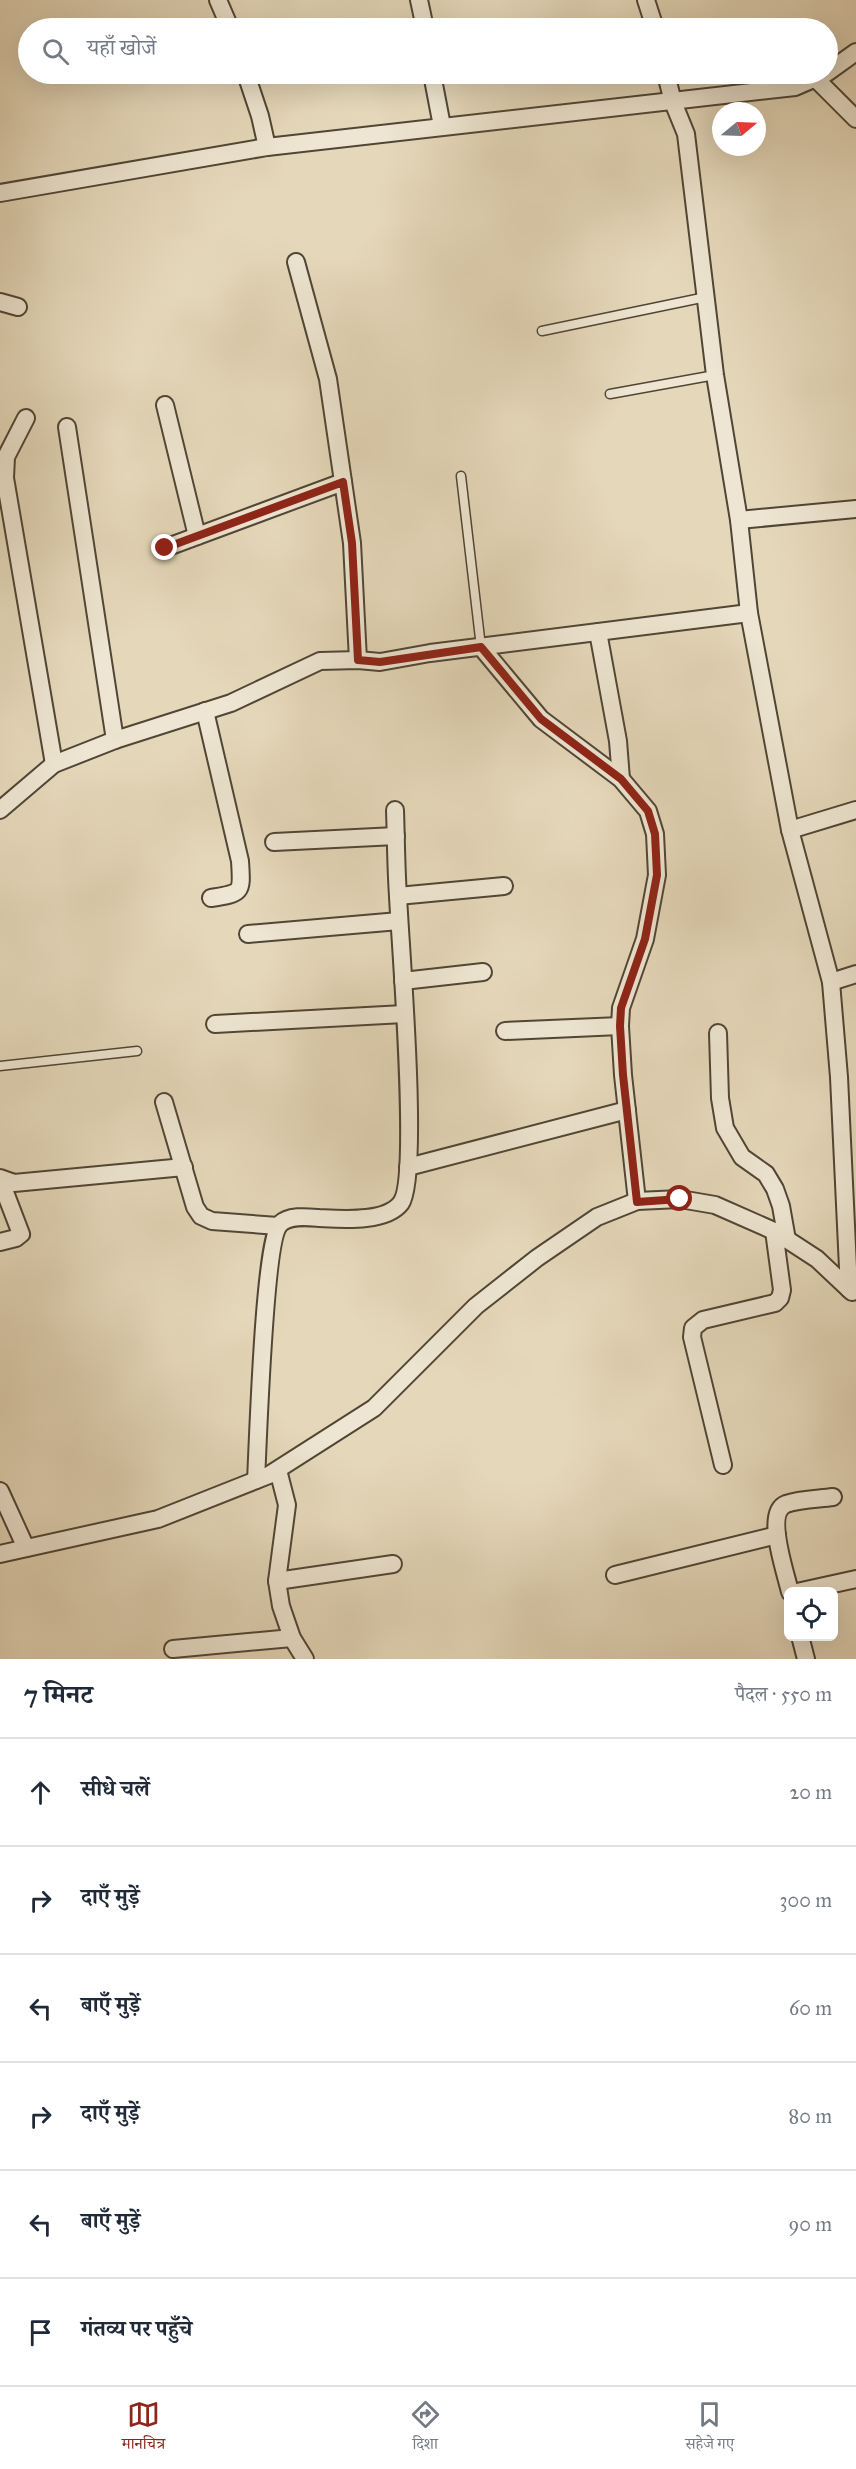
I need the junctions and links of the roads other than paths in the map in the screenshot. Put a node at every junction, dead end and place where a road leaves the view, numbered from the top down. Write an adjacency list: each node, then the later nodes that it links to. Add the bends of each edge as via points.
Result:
1 (218, 0): 4 (street)
2 (419, 0): 5 (street)
3 (646, 0): 6 (street)
4 (226, 18)
5 (422, 18)
6 (651, 18)
7 (854, 57): 8 (street)
8 (838, 66)
9 (249, 84): 17 (street)
10 (434, 84): 16 (street)
11 (668, 84): 14 (street)
12 (802, 84): 14 (street)
13 (830, 84): 15 (street)
14 (673, 102): 16 (street); 20 (street, via 686,134)
15 (856, 119)
16 (442, 126): 17 (street)
17 (267, 147): 18 (street)
18 (0, 192)
19 (296, 262): 30 (street, via 328,379)
20 (706, 297): 23 (lane); 24 (street)
21 (0, 302): 22 (street)
22 (18, 307)
23 (542, 331)
24 (715, 375): 25 (lane); 32 (street)
25 (610, 394)
26 (165, 405): 33 (street)
27 (26, 418): 41 (street, via 6,457 5,478)
28 (67, 427): 40 (street)
29 (461, 476): 37 (lane)
30 (343, 482): 33 (street); 38 (street, via 352,543)
31 (856, 509): 32 (street)
32 (739, 520): 35 (street)
33 (197, 536): 34 (street)
34 (165, 548)
35 (749, 613): 36 (street); 46 (street)
36 (598, 632): 37 (street); 42 (street)
37 (481, 647): 38 (street, via 380,662); 42 (street, via 541,719)
38 (358, 660): 39 (street, via 320,661 231,703)
39 (205, 711): 40 (street); 51 (street, via 240,861 242,886 232,895)
40 (115, 740): 41 (street)
41 (54, 764): 43 (street)
42 (621, 779): 60 (street, via 648,811 655,834 657,875 645,939 621,1008)
43 (0, 810)
44 (395, 810): 47 (street)
45 (856, 810): 46 (street)
46 (790, 830): 57 (street)
47 (396, 836): 48 (street); 50 (street)
48 (274, 842)
49 (504, 886): 50 (street)
50 (398, 896): 52 (street)
51 (211, 898)
52 (399, 921): 53 (street); 56 (street)
53 (248, 934)
54 (483, 972): 56 (street)
55 (856, 974): 57 (street)
56 (403, 981): 58 (street)
57 (831, 982): 74 (street)
58 (404, 1014): 59 (street); 68 (street)
59 (215, 1024)
60 (620, 1026): 61 (street); 66 (street)
61 (505, 1031)
62 (718, 1033): 72 (street, via 725,1128 742,1157 766,1174 775,1189 781,1206)
63 (137, 1051): 64 (lane)
64 (0, 1066)
65 (164, 1102): 67 (street)
66 (627, 1110): 68 (street); 70 (street)
67 (184, 1167): 69 (street, via 14,1183); 71 (street, via 201,1216 212,1221)
68 (408, 1167): 71 (street, via 401,1203 382,1215 293,1218)
69 (0, 1179): 73 (street, via 21,1234)
70 (637, 1202): 72 (street, via 680,1199 715,1205); 76 (street, via 597,1217 537,1258 476,1306 374,1408)
71 (278, 1226): 77 (street, via 266,1306)
72 (781, 1235): 74 (street, via 817,1259); 75 (street, via 780,1298 775,1303 703,1320 693,1328)
73 (0, 1242)
74 (853, 1292)
75 (723, 1465)
76 (278, 1470): 77 (street); 86 (street, via 287,1505)
77 (256, 1480): 81 (street, via 158,1519)
78 (0, 1491): 81 (street)
79 (832, 1497): 80 (street, via 787,1504 779,1509)
80 (777, 1535): 84 (street); 87 (street)
81 (26, 1548): 82 (street)
82 (0, 1554)
83 (393, 1564): 86 (street)
84 (615, 1575)
85 (856, 1580): 88 (street)
86 (277, 1581): 89 (street)
87 (789, 1587)
88 (822, 1587)
89 (292, 1638): 91 (street); 92 (street)
90 (801, 1641): 93 (street)
91 (173, 1648)
92 (305, 1659)
93 (806, 1659)

